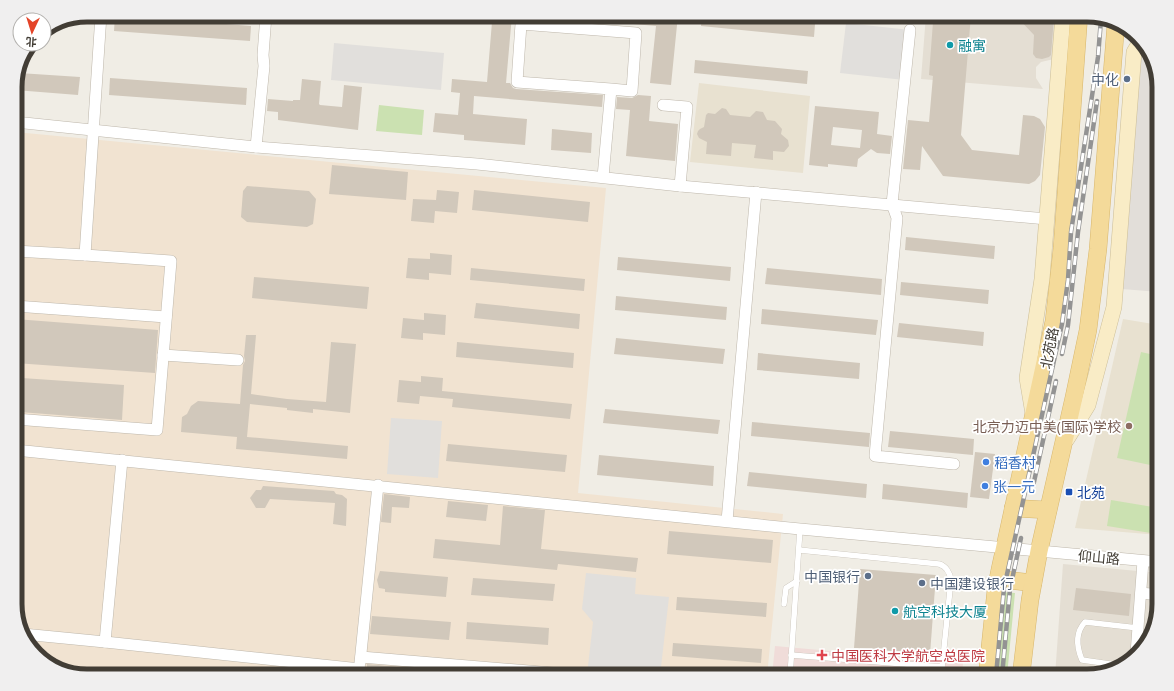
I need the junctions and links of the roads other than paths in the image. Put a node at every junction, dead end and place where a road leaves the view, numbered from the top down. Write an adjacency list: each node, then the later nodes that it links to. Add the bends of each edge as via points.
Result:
1 (101, 22): 13 (street)
2 (265, 22): 14 (street)
3 (1062, 22): 19 (street)
4 (1078, 22): 26 (main road, 北苑路, via 1062,248 1054,321)
5 (1115, 29): 8 (main road)
6 (910, 30): 18 (street)
7 (1123, 33): 8 (main road)
8 (1114, 41): 28 (main road, via 1098,249 1088,330)
9 (1138, 46): 28 (street, via 1134,52 1114,307 1088,405)
10 (611, 89): 10 (street, via 632,91 636,33 521,24 517,82); 15 (street)
11 (663, 105): 16 (street, via 687,107)
12 (22, 123): 13 (street)
13 (94, 131): 14 (street); 21 (street)
14 (256, 147): 15 (street, via 477,164)
15 (604, 178): 16 (street)
16 (680, 186): 17 (street)
17 (756, 192): 18 (street); 35 (street)
18 (892, 204): 19 (street); 31 (street, via 897,218 875,456)
19 (1047, 218): 26 (street, via 1042,279 1027,378)
20 (22, 251): 21 (street)
21 (85, 255): 23 (street, via 171,261)
22 (22, 307): 23 (street)
23 (166, 317): 24 (street)
24 (163, 355): 25 (street); 27 (street, via 157,430)
25 (238, 360)
26 (1033, 417): 33 (main road, 北苑路)
27 (22, 419)
28 (1063, 445): 34 (main road)
29 (22, 451): 30 (street, 仰山路)
30 (122, 460): 32 (street, 仰山路); 50 (street)
31 (954, 464)
32 (378, 485): 35 (street, 仰山路); 53 (street)
33 (1013, 508): 34 (main road); 37 (main road, 北苑路)
34 (1048, 510): 39 (main road)
35 (727, 521): 36 (street, 仰山路)
36 (800, 529): 37 (street, 仰山路); 38 (lane)
37 (1004, 549): 39 (street, 仰山路); 42 (main road, 北苑路)
38 (799, 550): 43 (lane); 55 (lane, via 944,565 951,580)
39 (1039, 551): 40 (street, 仰山路); 44 (main road)
40 (1143, 561): 41 (street, 仰山路); 45 (street)
41 (1152, 562)
42 (998, 579): 44 (main road); 60 (main road, 北苑路)
43 (797, 581): 47 (lane, via 786,588); 52 (lane)
44 (1033, 583): 61 (main road)
45 (1141, 593): 46 (street); 48 (street)
46 (1152, 594)
47 (784, 604)
48 (1138, 628): 51 (street); 54 (lane, via 1085,622 1080,628 1077,649 1082,660)
49 (30, 635): 50 (street)
50 (105, 642): 56 (street)
51 (1137, 646)
52 (791, 655): 55 (lane); 59 (lane)
53 (361, 657): 57 (street); 58 (street)
54 (1111, 664)
55 (942, 667)
56 (334, 669)
57 (360, 669)
58 (505, 669)
59 (790, 669)
60 (988, 669)
61 (1022, 669)

